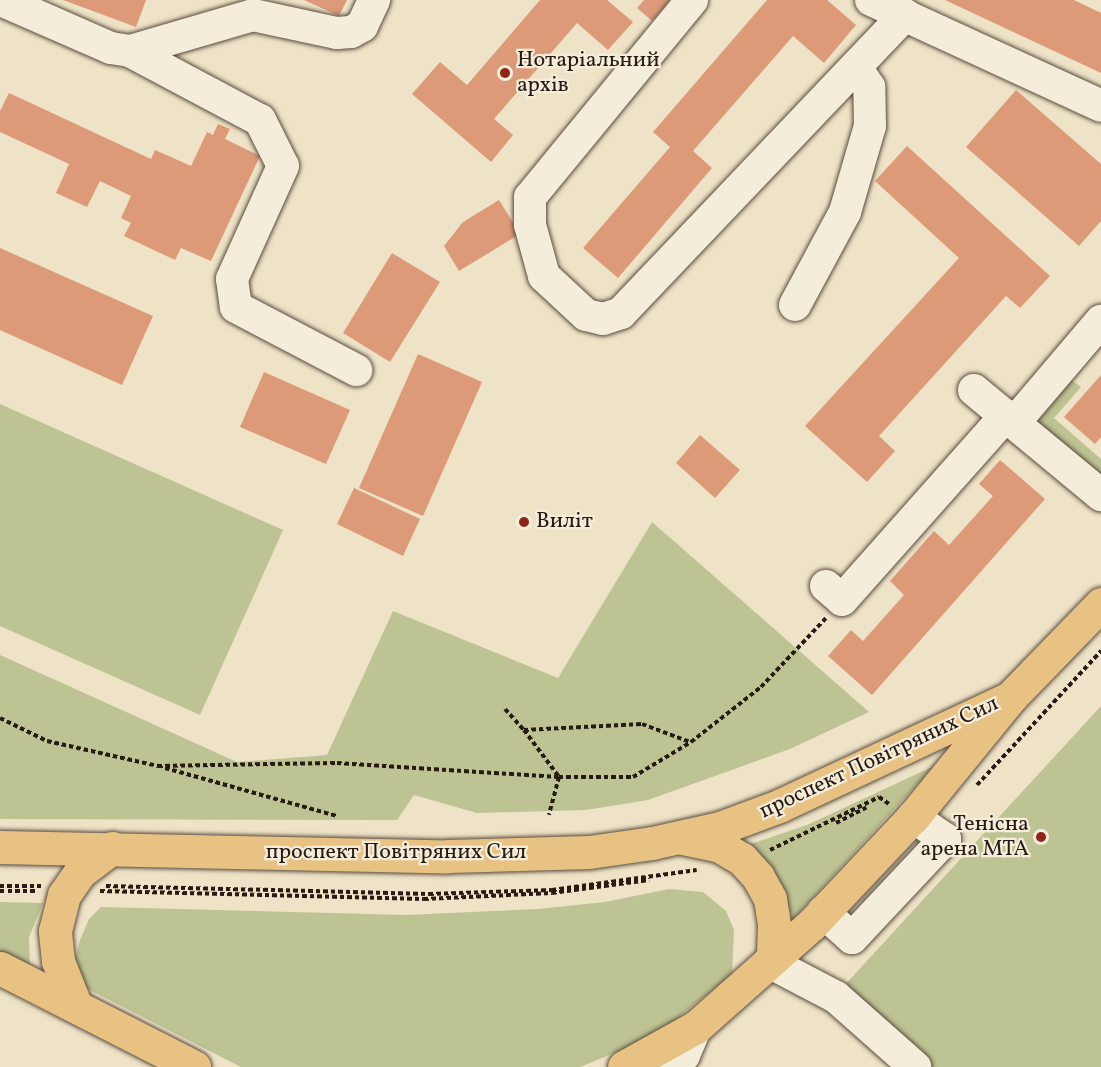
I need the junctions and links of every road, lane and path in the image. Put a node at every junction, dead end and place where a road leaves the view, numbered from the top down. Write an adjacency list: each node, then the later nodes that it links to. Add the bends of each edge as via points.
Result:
1 (2, 0): 6 (street, via 111,48)
2 (374, 0): 6 (street, via 362,26 351,32 337,33 253,15)
3 (692, 0): 7 (street, via 530,197 530,225 544,276 586,315 603,319 621,313)
4 (870, 0): 5 (street)
5 (905, 15): 7 (street); 8 (street)
6 (130, 51): 11 (street, via 260,120 283,166 232,279 236,307)
7 (855, 67): 9 (street, via 869,87 870,126 845,212)
8 (1101, 106)
9 (795, 305)
10 (1101, 321): 13 (street)
11 (356, 370)
12 (974, 390): 13 (street)
13 (1011, 419): 14 (street); 15 (street)
14 (1101, 495)
15 (834, 593): 21 (path, via 761,687)
16 (1101, 604): 17 (main road, проспект Повітряних Сил)
17 (1010, 698): 26 (main road, проспект Повітряних Сил, via 779,806 720,828); 29 (main road, проспект Повітряних Сил, via 913,817 823,912)
18 (505, 709): 20 (path)
19 (0, 718): 22 (path, via 47,741)
20 (524, 730): 21 (path, via 642,724); 23 (path)
21 (690, 742): 23 (path, via 633,777)
22 (158, 766): 23 (path, via 336,763); 25 (path)
23 (559, 777): 24 (path)
24 (549, 815)
25 (337, 816)
26 (678, 837): 28 (main road, проспект Повітряних Сил, via 589,852 448,856); 29 (main road, проспект Повітряних Сил, via 720,846 741,859 758,877 770,899 774,925)
27 (0, 847): 28 (main road, проспект Повітряних Сил)
28 (112, 848): 31 (main road, via 80,872 67,891 55,931 58,961)
29 (771, 960): 32 (main road, проспект Повітряних Сил); 36 (street, via 836,997)
30 (0, 968): 31 (main road)
31 (75, 1004): 33 (main road)
32 (696, 1027): 34 (main road, проспект Повітряних Сил); 35 (street, via 684,1055)
33 (189, 1066)
34 (624, 1067)
35 (673, 1067)
36 (915, 1067)

